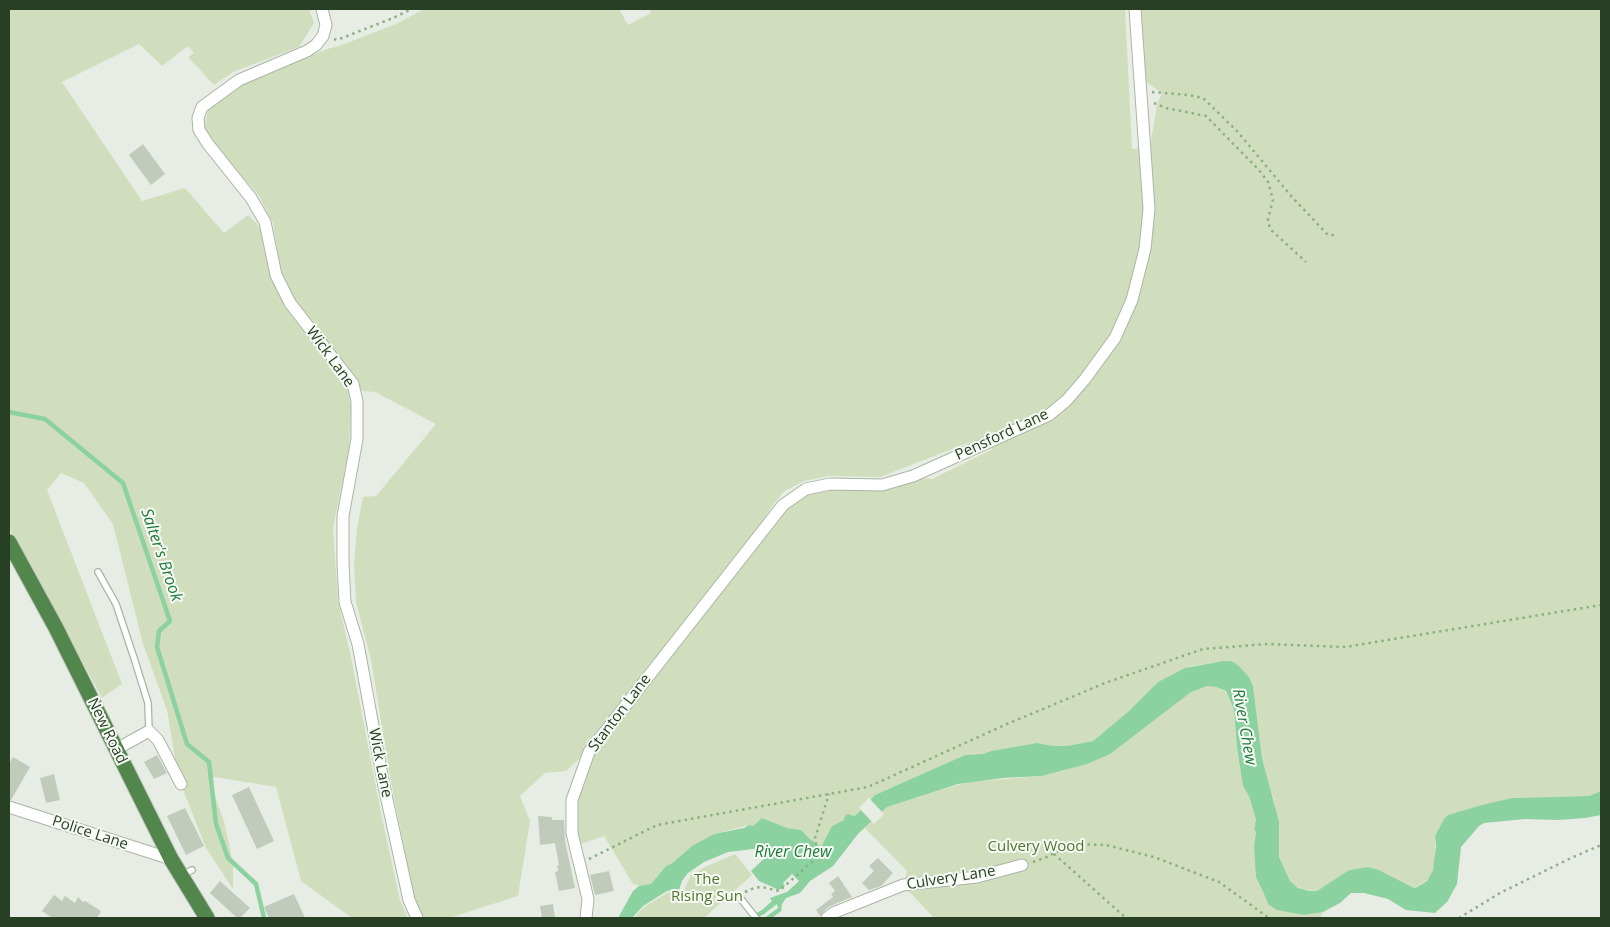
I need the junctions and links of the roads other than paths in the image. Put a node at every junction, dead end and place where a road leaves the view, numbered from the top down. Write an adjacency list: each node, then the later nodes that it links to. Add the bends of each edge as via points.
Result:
1 (322, 9): 14 (street, Wick Lane, via 326,25 316,45 307,52 239,80 202,107 198,118 199,130 251,198 265,222 276,275 290,303 353,384 357,400 357,439 343,516 346,602 358,644 409,900)
2 (1135, 9): 3 (street, Pensford Lane, via 1149,209 1145,249 1132,300 1115,338 1085,379 1049,415 913,476 882,485 830,484 806,489 782,505)
3 (756, 538): 15 (street, Stanton Lane, via 589,752 572,800 572,834 588,899)
4 (9, 542): 7 (highway, New Road, via 52,619)
5 (98, 572): 6 (lane, via 116,604 137,667 148,703)
6 (148, 731): 7 (street); 8 (street, via 158,740)
7 (116, 750): 10 (highway, New Road)
8 (181, 784)
9 (9, 807): 10 (street, Police Lane)
10 (171, 859): 13 (highway, New Road, via 186,873)
11 (1022, 865): 17 (street, Culvery Lane, via 977,878 903,886)
12 (741, 899): 16 (lane)
13 (207, 918)
14 (417, 918)
15 (586, 918)
16 (756, 918)
17 (827, 918)

